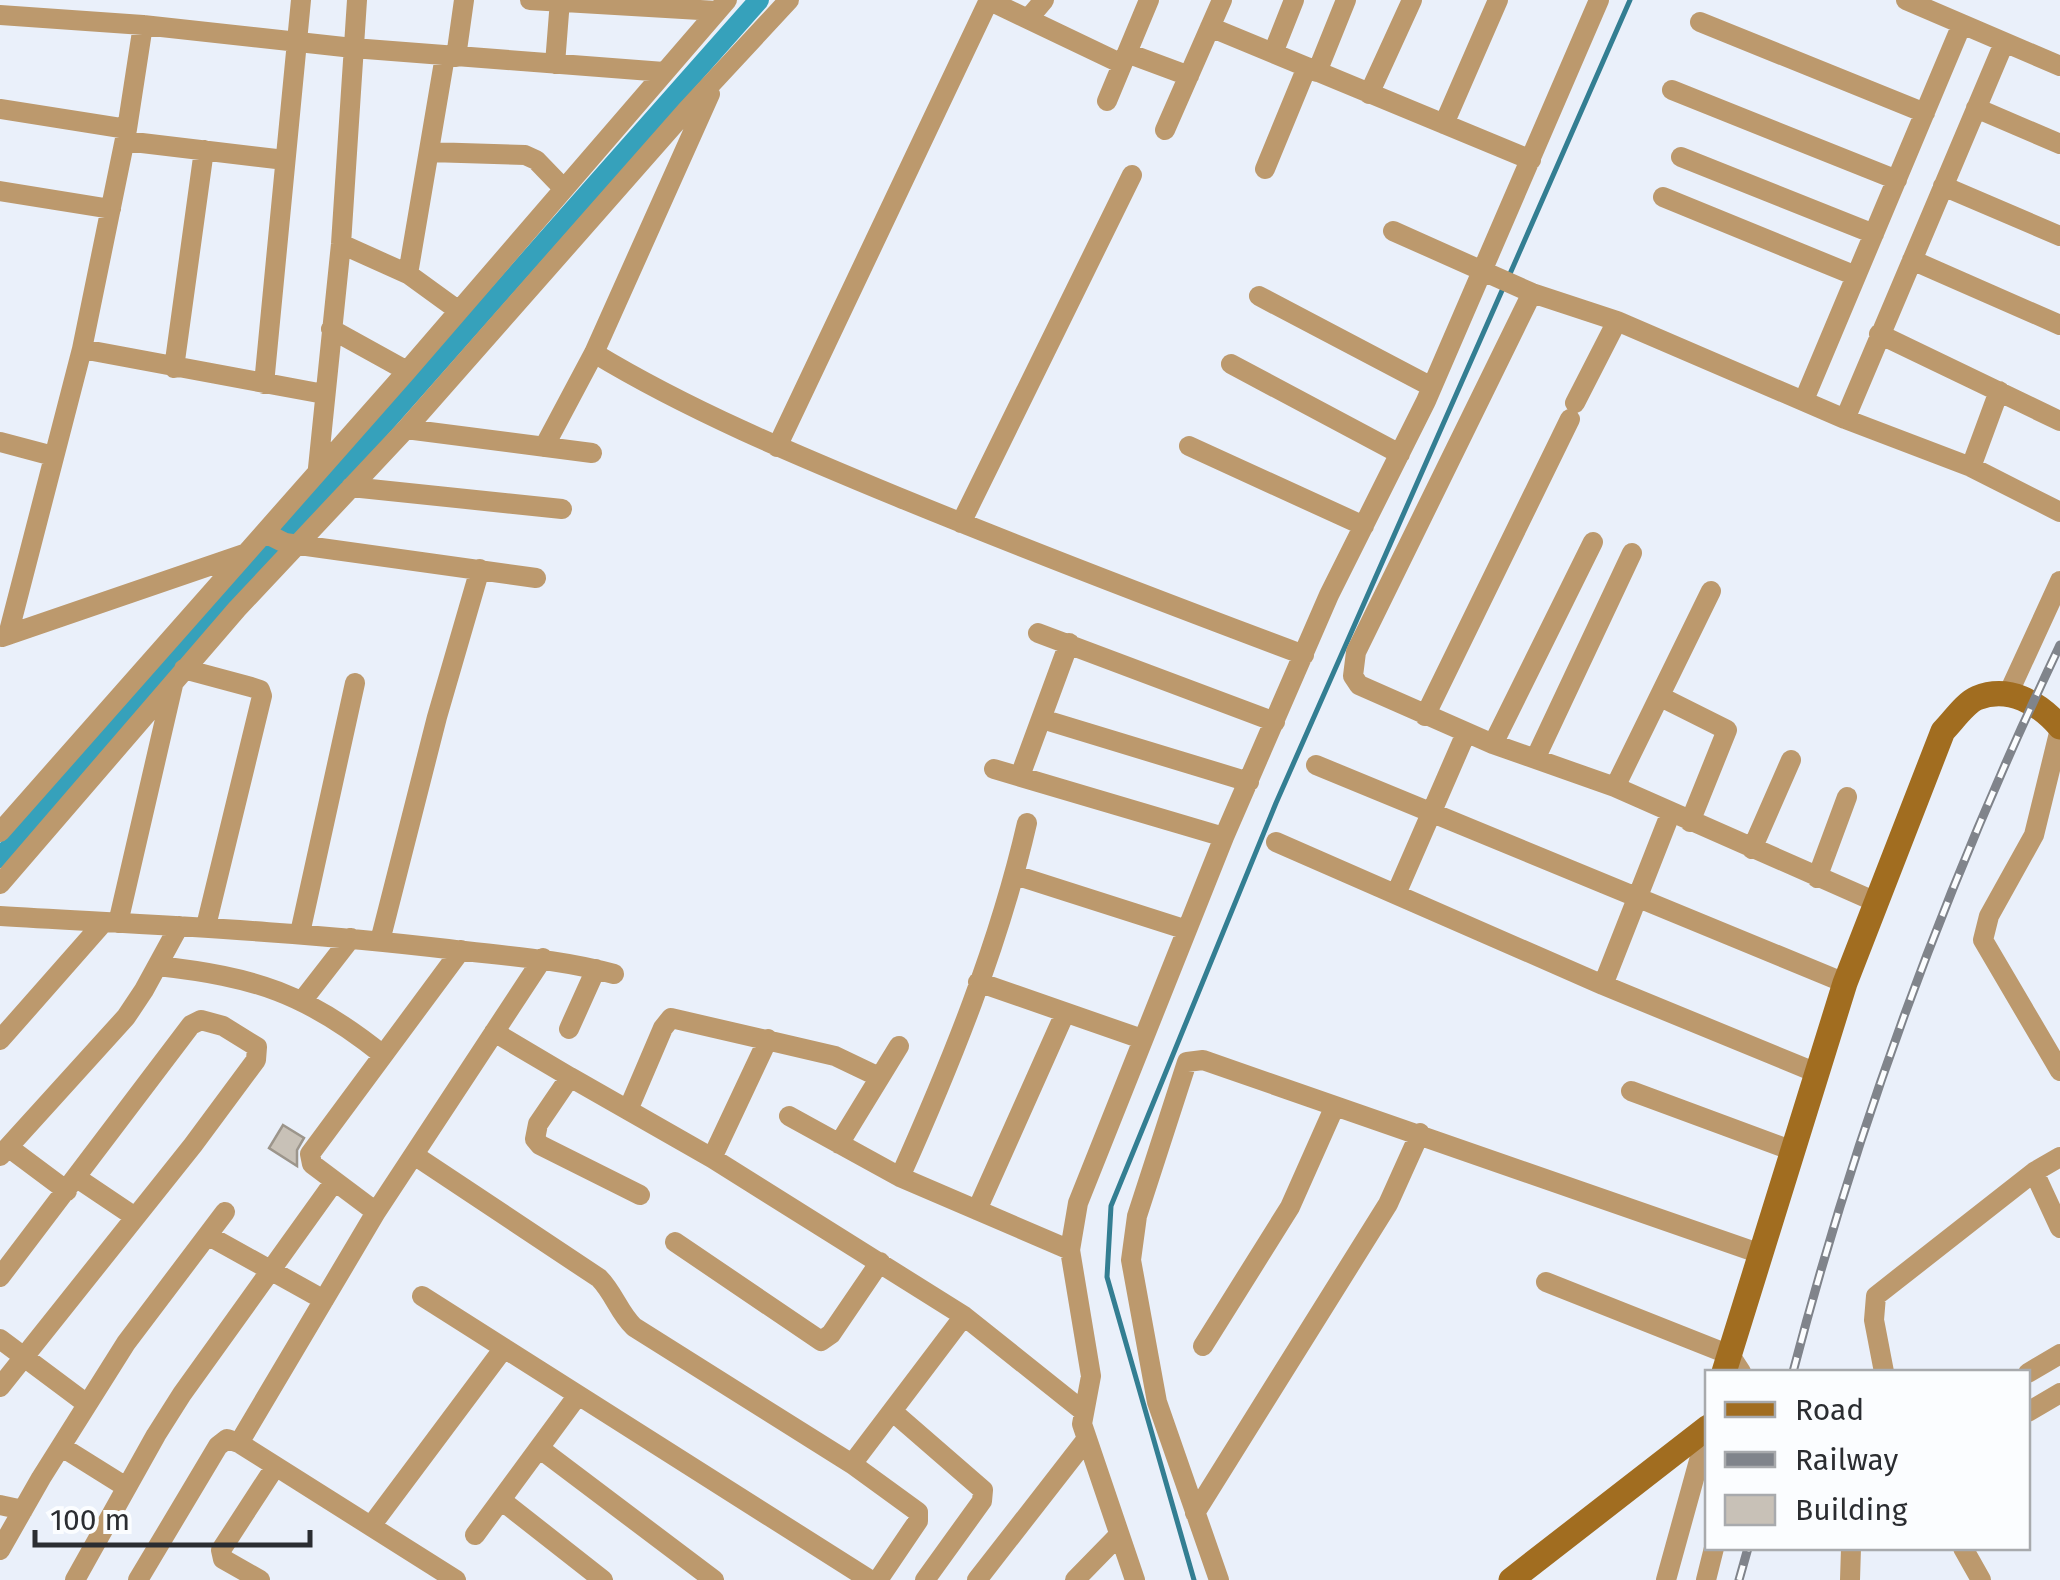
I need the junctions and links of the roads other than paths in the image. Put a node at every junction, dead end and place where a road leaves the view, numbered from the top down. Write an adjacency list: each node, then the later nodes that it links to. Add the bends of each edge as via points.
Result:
1 (301, 0): 24 (street)
2 (357, 0): 26 (street)
3 (464, 0): 28 (street)
4 (530, 0): 16 (street)
5 (789, 0): 35 (street)
6 (988, 0): 19 (street); 90 (street)
7 (1044, 0): 19 (street)
8 (1149, 0): 29 (street)
9 (1222, 0): 23 (street)
10 (1294, 0): 27 (street)
11 (1346, 0): 32 (street)
12 (1412, 0): 37 (street)
13 (1498, 0): 42 (street)
14 (1599, 0): 50 (street)
15 (1906, 0): 21 (street)
16 (560, 1): 17 (street); 30 (street)
17 (722, 6): 33 (street)
18 (0, 15): 22 (street)
19 (1028, 19): 29 (street)
20 (1700, 22): 41 (street)
21 (1962, 24): 25 (street); 41 (street)
22 (142, 25): 24 (street); 44 (street)
23 (1210, 27): 27 (street); 34 (street)
24 (297, 41): 26 (street); 49 (street)
25 (2004, 43): 31 (street); 39 (street)
26 (353, 48): 28 (street); 62 (street)
27 (1272, 53): 32 (street)
28 (451, 56): 30 (street); 47 (street)
29 (1125, 58): 34 (street); 38 (street)
30 (555, 64): 33 (street)
31 (2060, 66)
32 (1312, 70): 37 (street); 51 (street)
33 (664, 72): 55 (street)
34 (1189, 76): 43 (street)
35 (716, 78): 75 (street); 86 (street)
36 (1672, 90): 53 (street)
37 (1370, 94): 42 (street)
38 (1107, 101)
39 (1976, 108): 45 (street); 54 (street)
40 (0, 109): 44 (street)
41 (1925, 114): 53 (street)
42 (1444, 124): 50 (street)
43 (1165, 130)
44 (126, 135): 46 (street); 58 (street)
45 (2060, 144)
46 (204, 150): 49 (street); 77 (street)
47 (429, 152): 55 (street, via 526,155); 64 (street)
48 (1681, 156): 60 (street)
49 (286, 160): 79 (street)
50 (1531, 160): 66 (street)
51 (1265, 168)
52 (1132, 175): 99 (street)
53 (1896, 180): 60 (street)
54 (1943, 186): 61 (street); 63 (street)
55 (564, 189): 69 (street)
56 (0, 192): 58 (street)
57 (1663, 197): 65 (street)
58 (110, 209): 74 (street)
59 (1394, 231): 66 (street)
60 (1874, 234): 65 (street)
61 (2060, 236)
62 (341, 244): 64 (street); 72 (street)
63 (1912, 260): 71 (street); 73 (street)
64 (408, 274): 69 (street)
65 (1856, 276): 83 (street)
66 (1497, 278): 67 (street); 80 (street)
67 (1532, 293): 70 (street); 117 (street, via 1352,662 1359,685)
68 (1259, 296): 80 (street)
69 (459, 311): 78 (street)
70 (1617, 322): 83 (street); 117 (street)
71 (2060, 325)
72 (331, 328): 78 (street); 82 (street)
73 (1880, 334): 81 (street); 84 (street)
74 (82, 349): 77 (street); 93 (street)
75 (594, 354): 89 (street); 90 (street)
76 (1231, 364): 92 (street)
77 (174, 368): 79 (street)
78 (407, 371): 95 (street)
79 (264, 384): 82 (street)
80 (1432, 387): 92 (street)
81 (1999, 391): 85 (street); 94 (street)
82 (324, 394): 95 (street)
83 (1804, 400): 84 (street)
84 (1844, 418): 94 (street)
85 (2060, 422)
86 (406, 429): 89 (street); 96 (street)
87 (0, 442): 93 (street)
88 (1189, 446): 100 (street)
89 (544, 447): 91 (street)
90 (777, 447): 99 (street)
91 (592, 452)
92 (1400, 454): 100 (street)
93 (53, 456): 110 (street)
94 (1970, 467): 98 (street)
95 (318, 468): 101 (street)
96 (351, 487): 97 (street); 101 (street)
97 (562, 509)
98 (2060, 512)
99 (961, 522): 112 (street)
100 (1364, 526): 112 (street)
101 (281, 540): 103 (street); 105 (street); 113 (street)
102 (1593, 542): 122 (street)
103 (246, 553): 110 (street); 134 (street)
104 (1632, 553): 123 (street)
105 (480, 569): 106 (street); 151 (street)
106 (536, 578)
107 (2060, 581): 115 (street)
108 (1711, 591): 116 (street)
109 (1038, 634): 111 (street)
110 (4, 636)
111 (1069, 643): 118 (street); 119 (street)
112 (1304, 655): 119 (street)
113 (179, 676): 140 (street); 145 (street); 147 (street, via 251,687 262,696)
114 (355, 683): 149 (street)
115 (2009, 692): 120 (street); 143 (street, via 1974,698 1943,731)
116 (1661, 697): 129 (street); 132 (street, via 1727,730)
117 (1426, 716): 121 (street)
118 (1042, 719): 127 (street); 128 (street)
119 (1275, 722): 128 (street)
120 (2060, 728): 167 (street, via 2034,835 1989,916 1983,940)
121 (1466, 733): 122 (street); 131 (street)
122 (1492, 744): 123 (street)
123 (1536, 757): 129 (street)
124 (1790, 760): 137 (street)
125 (1316, 765): 131 (street)
126 (994, 769): 127 (street)
127 (1020, 776): 135 (street)
128 (1248, 782): 135 (street)
129 (1616, 787): 132 (street)
130 (1848, 797): 139 (street)
131 (1430, 811): 141 (street); 142 (street)
132 (1680, 817): 137 (street); 142 (street)
133 (1027, 823): 138 (street)
134 (0, 832)
135 (1224, 837): 148 (street)
136 (1276, 842): 141 (street)
137 (1752, 849): 139 (street)
138 (1016, 875): 148 (street); 155 (street)
139 (1818, 878): 143 (street)
140 (0, 884)
141 (1396, 894): 157 (street)
142 (1638, 900): 156 (street); 157 (street)
143 (1876, 902): 156 (street)
144 (0, 916): 145 (street)
145 (111, 922): 146 (street); 163 (street)
146 (179, 926): 147 (street); 154 (street)
147 (206, 926): 149 (street)
148 (1187, 930): 162 (street)
149 (300, 933): 150 (street)
150 (351, 938): 151 (street); 158 (street)
151 (380, 941): 152 (street)
152 (461, 950): 153 (street); 166 (street)
153 (543, 958): 160 (street, via 605,971); 161 (street)
154 (158, 966): 158 (street, via 230,975); 178 (street, via 126,1017)
155 (978, 982): 159 (street); 183 (street, via 954,1057)
156 (1845, 983): 168 (street)
157 (1603, 985): 168 (street)
158 (302, 1001): 166 (street)
159 (1065, 1013): 162 (street); 187 (street)
160 (569, 1029)
161 (494, 1032): 169 (street); 179 (street)
162 (1142, 1039): 194 (street, via 1078,1203)
163 (0, 1040)
164 (768, 1040): 170 (street, via 835,1056); 173 (street, via 671,1018); 181 (street)
165 (899, 1046): 170 (street)
166 (384, 1055): 184 (street, via 310,1154)
167 (2060, 1071)
168 (1817, 1073): 177 (street)
169 (570, 1077): 173 (street); 186 (street, via 538,1124 536,1139)
170 (879, 1077): 176 (street)
171 (1631, 1091): 177 (street)
172 (1334, 1108): 175 (street); 204 (street, via 1290,1208); 230 (street, via 1198,1059 1182,1069 1137,1216 1131,1260 1157,1402)
173 (628, 1110): 181 (street)
174 (789, 1116): 176 (street)
175 (1420, 1133): 195 (street); 230 (street, via 1388,1204)
176 (839, 1144): 183 (street)
177 (1793, 1150): 195 (street)
178 (4, 1152): 185 (street)
179 (414, 1155): 189 (street); 224 (street, via 599,1278 634,1327)
180 (2060, 1157): 182 (street)
181 (712, 1158): 196 (street)
182 (2034, 1172): 191 (street); 209 (street, via 1876,1296)
183 (900, 1177): 187 (street)
184 (334, 1182): 189 (street); 197 (street)
185 (72, 1184): 190 (street); 190 (street, via 192,1026 212,1022 253,1043 256,1060); 198 (street)
186 (640, 1195)
187 (977, 1210): 194 (street)
188 (226, 1212): 192 (street)
189 (376, 1212): 201 (street)
190 (135, 1217): 207 (street)
191 (2060, 1228)
192 (209, 1236): 197 (street); 214 (street)
193 (676, 1242): 196 (street, via 821,1340)
194 (1070, 1250): 215 (street, via 1090,1357)
195 (1761, 1254): 208 (street)
196 (880, 1262): 202 (street)
197 (272, 1273): 201 (street); 226 (street, via 182,1394)
198 (0, 1277)
199 (1546, 1282): 208 (street)
200 (422, 1296): 205 (street)
201 (324, 1300): 221 (street)
202 (964, 1316): 215 (street); 217 (street)
203 (0, 1339): 207 (street)
204 (1203, 1346)
205 (504, 1348): 213 (street); 231 (street)
206 (2060, 1354): 210 (street)
207 (23, 1358): 211 (street); 214 (street)
208 (1732, 1366)
209 (1884, 1370)
210 (2030, 1372)
211 (0, 1387)
212 (2060, 1393): 216 (street)
213 (578, 1396): 223 (street); 244 (street)
214 (87, 1404): 222 (street)
215 (1083, 1411): 220 (street)
216 (2030, 1411)
217 (892, 1412): 224 (street); 246 (street, via 983,1490 982,1501)
218 (1705, 1429): 251 (street)
219 (1705, 1438): 252 (street)
220 (1086, 1440): 233 (street); 247 (street)
221 (240, 1443): 225 (street); 240 (street, via 218,1446)
222 (62, 1447): 226 (street); 229 (street)
223 (539, 1448): 227 (street); 243 (street)
224 (852, 1464): 245 (street, via 920,1516)
225 (274, 1468): 231 (street); 241 (street, via 221,1550 223,1559)
226 (126, 1488): 239 (street)
227 (500, 1500): 232 (street); 238 (street)
228 (0, 1505): 229 (street)
229 (23, 1510): 234 (street)
230 (1194, 1513): 250 (street)
231 (371, 1526): 242 (street)
232 (476, 1535)
233 (1119, 1535): 248 (street); 249 (street)
234 (0, 1550)
235 (1714, 1550): 253 (street)
236 (1852, 1550): 254 (street)
237 (1964, 1550): 255 (street)
238 (592, 1577)
239 (75, 1580)
240 (138, 1580)
241 (260, 1580)
242 (456, 1580)
243 (714, 1580)
244 (870, 1580)
245 (878, 1580)
246 (925, 1580)
247 (977, 1580)
248 (1075, 1580)
249 (1135, 1580)
250 (1218, 1580)
251 (1511, 1580)
252 (1666, 1580)
253 (1706, 1580)
254 (1850, 1580)
255 (1981, 1580)

